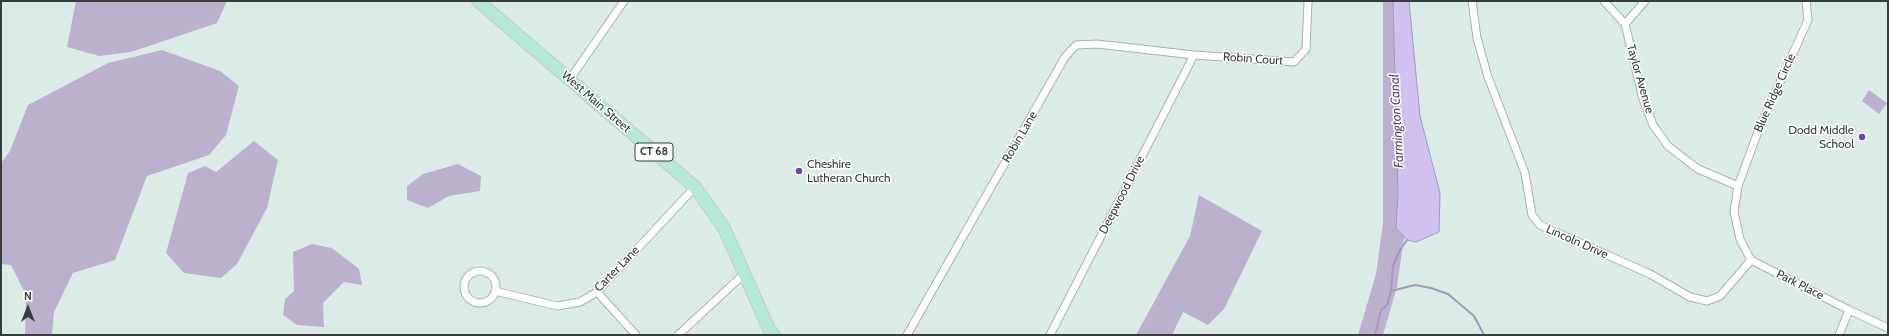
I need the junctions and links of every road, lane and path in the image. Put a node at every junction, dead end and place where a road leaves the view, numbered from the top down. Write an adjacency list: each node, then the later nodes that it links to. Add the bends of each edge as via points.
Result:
1 (478, 1): 10 (main road, West Main Street / CT 68)
2 (624, 1): 10 (street)
3 (1308, 1): 9 (street, Robin Court, via 1306,49 1294,62)
4 (1472, 1): 13 (street, Lincoln Drive, via 1477,38 1488,77 1525,173 1532,215 1540,225 1650,274 1690,297 1708,302 1720,296)
5 (1604, 1): 8 (street, Taylor Avenue)
6 (1646, 1): 8 (street)
7 (1806, 1): 11 (street, Blue Ridge Circle, via 1808,20 1759,129)
8 (1625, 24): 11 (street, Taylor Avenue, via 1643,99 1654,125 1668,146 1698,170)
9 (1194, 55): 22 (street, Robin Lane, via 1097,44 1076,45 1065,57); 23 (street, Deepwood Drive)
10 (570, 79): 12 (main road, West Main Street / CT 68)
11 (1738, 186): 13 (street, via 1734,212 1740,239)
12 (694, 187): 14 (main road, West Main Street / CT 68, via 724,228); 16 (street, Carter Lane)
13 (1751, 260): 17 (street, Park Place)
14 (744, 274): 20 (street); 21 (main road, West Main Street / CT 68)
15 (495, 290): 15 (street, via 485,302 476,302 465,292 465,281 477,271 487,273 494,280); 16 (street, Carter Lane, via 557,306 580,302)
16 (597, 292): 19 (street)
17 (1849, 310): 18 (street, Park Place); 24 (street)
18 (1888, 328)
19 (636, 335)
20 (678, 335)
21 (774, 335)
22 (907, 335)
23 (1050, 335)
24 (1839, 335)

